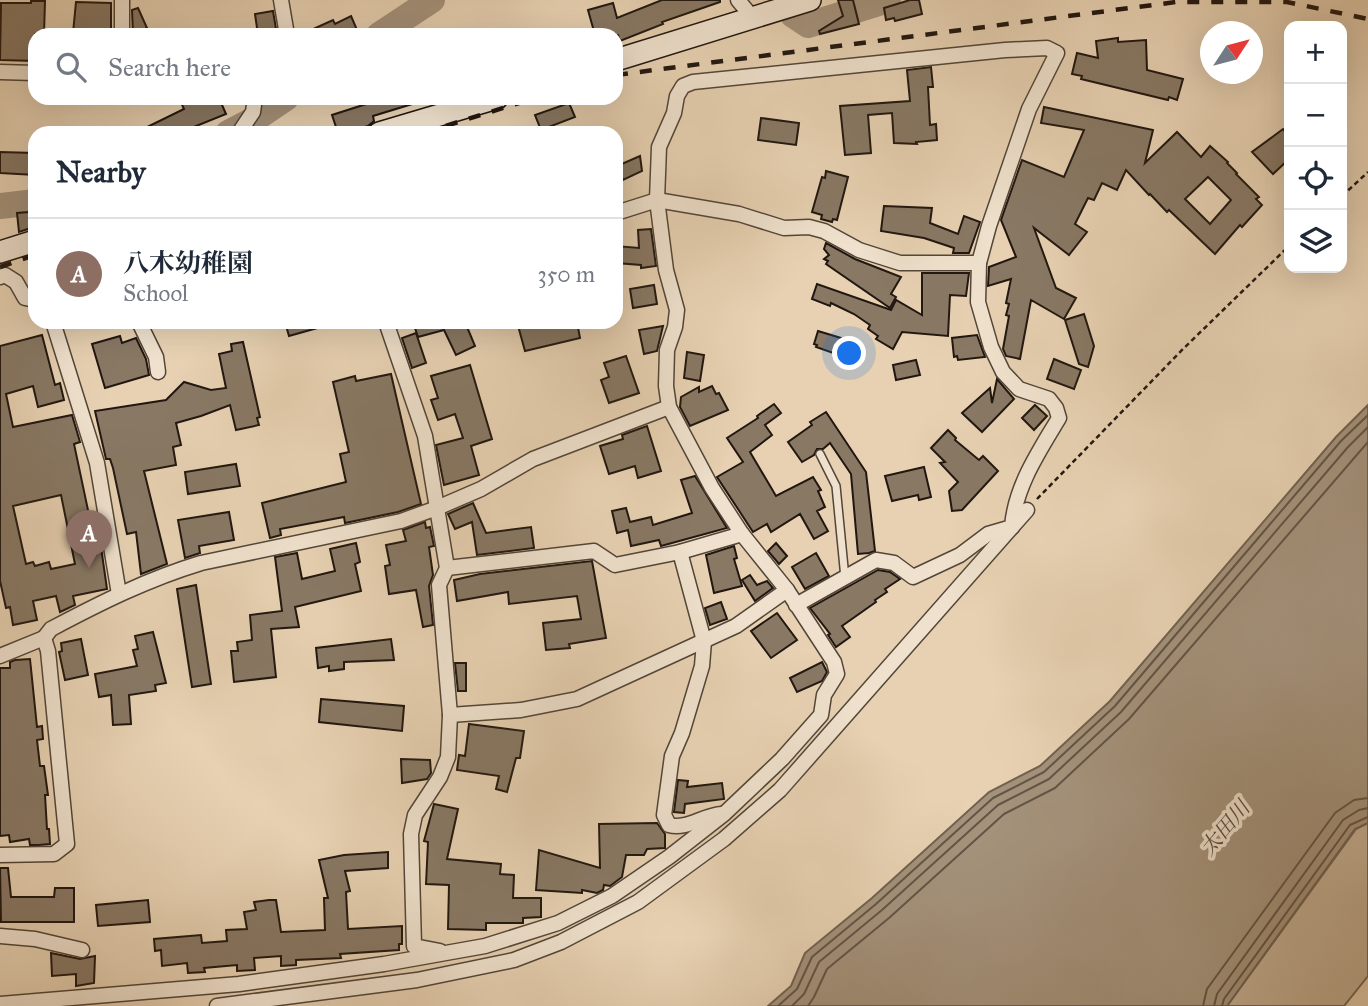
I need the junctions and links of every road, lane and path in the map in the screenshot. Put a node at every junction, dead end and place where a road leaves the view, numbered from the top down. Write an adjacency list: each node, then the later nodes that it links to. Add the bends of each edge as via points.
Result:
1 (122, 0): 6 (street)
2 (281, 0): 7 (street)
3 (738, 0): 5 (street)
4 (810, 0): 5 (main road)
5 (752, 17): 8 (main road)
6 (122, 28)
7 (286, 28)
8 (623, 58)
9 (0, 72): 10 (street)
10 (28, 73)
11 (254, 105): 13 (street)
12 (473, 105): 14 (main road)
13 (244, 126)
14 (403, 126)
15 (1368, 172): 16 (path)
16 (1347, 191)
17 (657, 200): 18 (street); 22 (street, via 739,214 784,228 809,227 900,263); 22 (street, via 659,147 677,96 683,86 693,82 1048,48 1058,53 1028,109); 29 (street, via 666,270 677,310 667,349)
18 (623, 211)
19 (28, 243): 21 (main road)
20 (1284, 251): 32 (path)
21 (0, 252)
22 (979, 263): 33 (street, via 978,302 1003,372 1019,389 1049,399 1059,418 1032,464 1014,506)
23 (0, 277): 24 (street, via 16,282)
24 (28, 299)
25 (54, 329): 39 (street, via 97,463)
26 (142, 329): 28 (street)
27 (388, 329): 31 (street, via 425,436)
28 (158, 372)
29 (669, 407): 31 (street, via 533,459); 34 (street)
30 (820, 454): 37 (lane, via 836,486)
31 (436, 508): 36 (street); 39 (street, via 401,521 201,563)
32 (1027, 510): 33 (street)
33 (1012, 527): 37 (street, via 988,534 960,555 913,577 894,563 876,560); 50 (street, via 780,790 733,831 638,902 561,942)
34 (742, 534): 35 (street); 38 (street)
35 (680, 552): 36 (street, via 615,565 594,551); 42 (street)
36 (447, 568): 44 (street, via 439,586)
37 (845, 578): 40 (street)
38 (787, 590): 40 (street); 42 (street, via 736,626)
39 (119, 594): 41 (street, via 51,629)
40 (796, 605): 45 (street, via 835,662 837,674 824,695 821,715)
41 (44, 638): 43 (street); 46 (street, via 67,844 54,854)
42 (704, 641): 44 (street, via 578,699 521,710); 45 (street, via 702,666 672,756 664,815 669,825 679,828)
43 (0, 656)
44 (450, 715): 49 (street, via 448,757 415,815 411,834 414,946)
45 (724, 814): 49 (street, via 612,896 558,923)
46 (0, 855)
47 (0, 936): 48 (street)
48 (82, 950)
49 (449, 953): 50 (street, via 498,951); 51 (street, via 239,984)
50 (514, 960): 52 (street, via 417,980)
51 (0, 1004)
52 (217, 1006)

